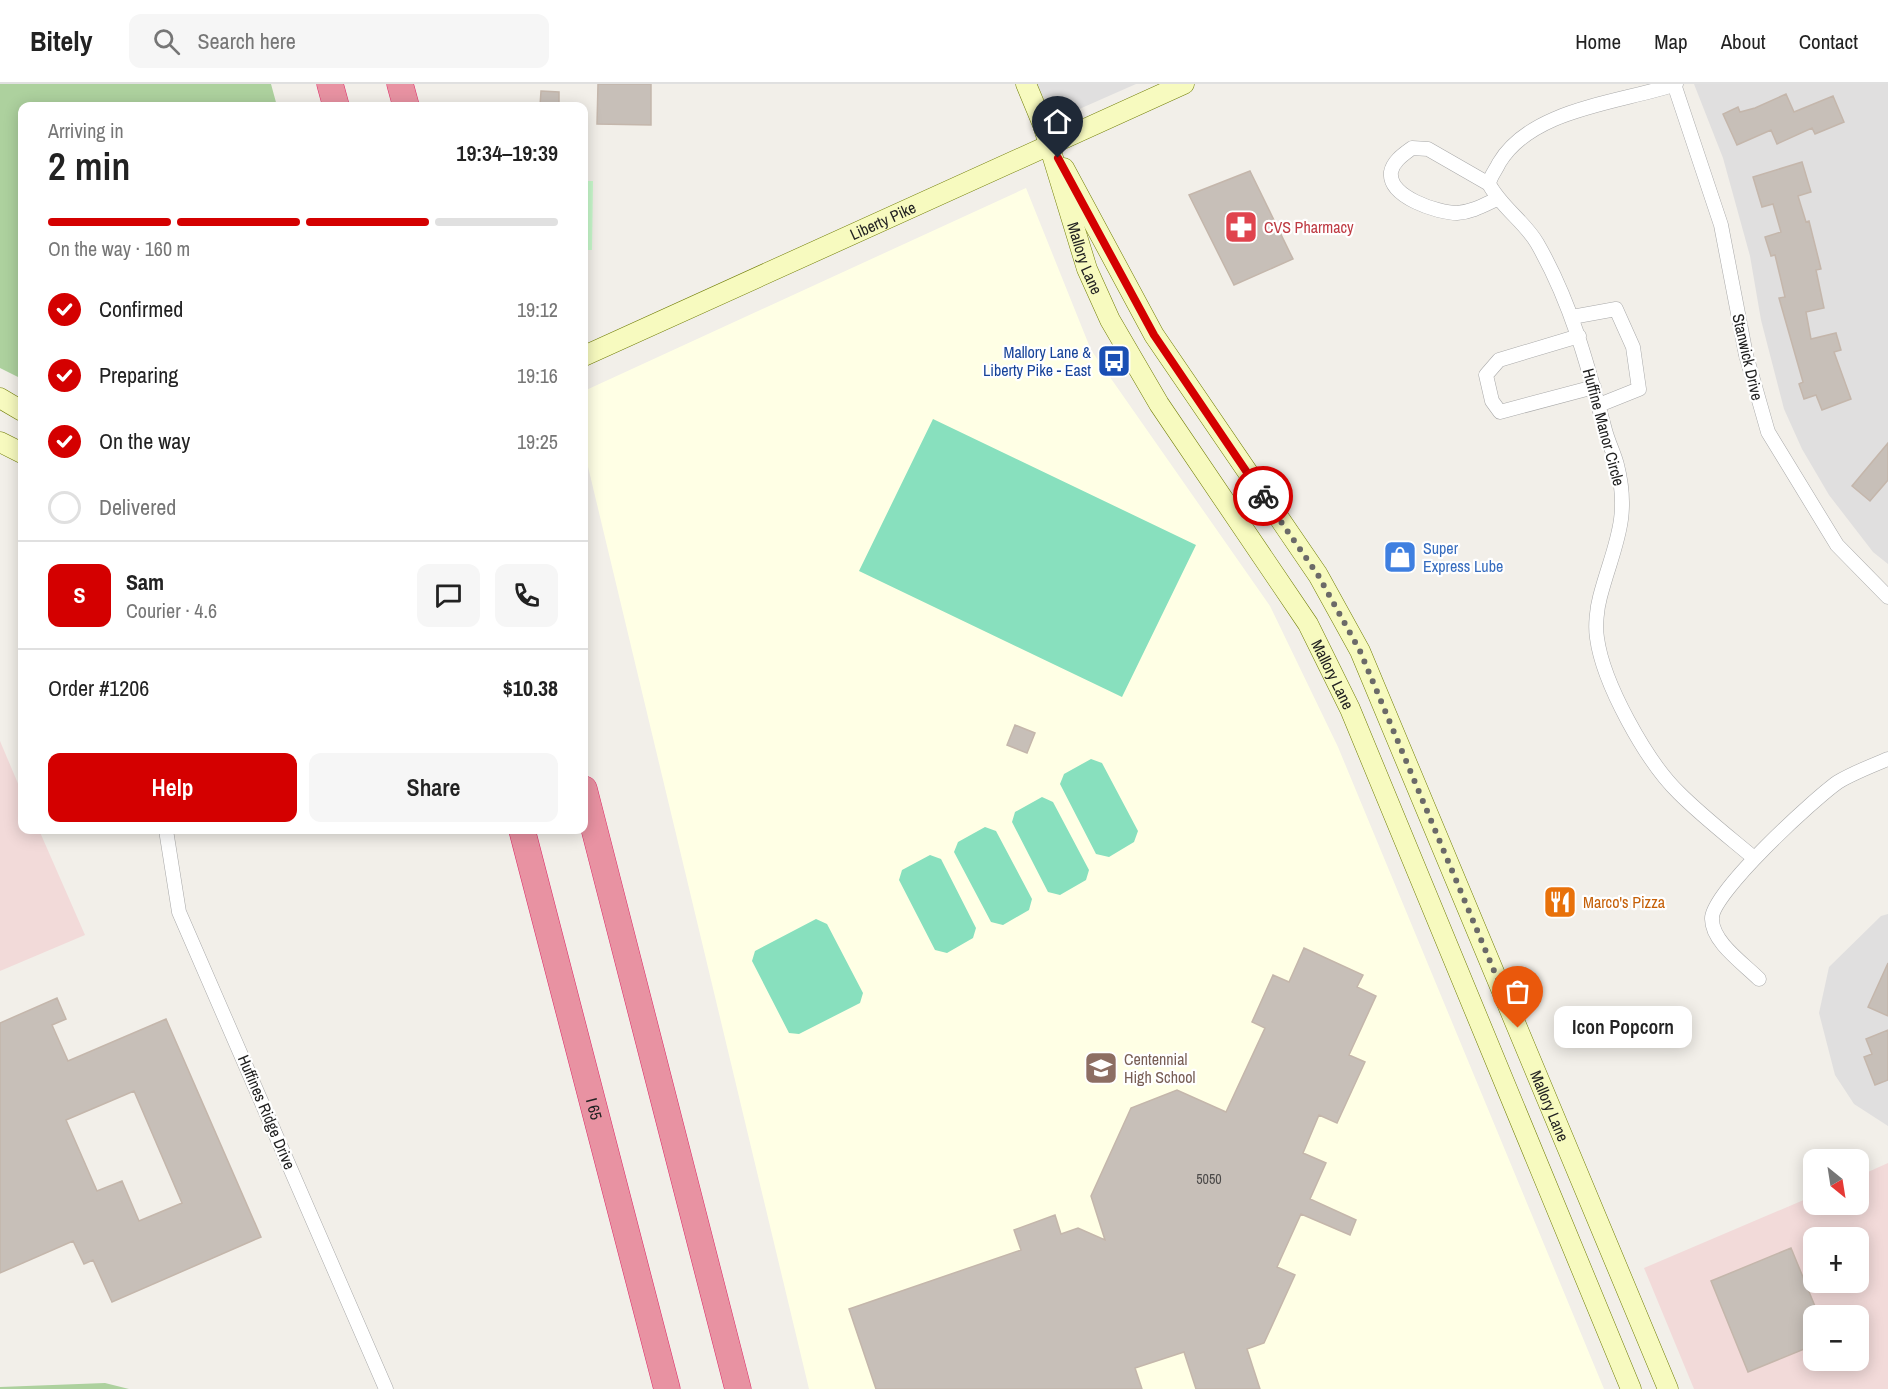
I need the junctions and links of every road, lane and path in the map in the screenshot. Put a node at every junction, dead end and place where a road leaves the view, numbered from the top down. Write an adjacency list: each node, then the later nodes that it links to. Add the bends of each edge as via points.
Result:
1 (330, 84): 6 (highway)
2 (400, 84): 7 (highway)
3 (1026, 84): 8 (main road)
4 (1184, 84): 8 (main road, Liberty Pike)
5 (1675, 84): 9 (street, via 1555,118 1522,136 1502,159); 20 (street, Stanwick Drive, via 1721,225 1746,355 1768,432 1837,545)
6 (335, 102)
7 (405, 102)
8 (1050, 146): 13 (main road, Liberty Pike); 23 (main road, Mallory Lane, via 1154,335 1318,575 1382,697); 24 (main road, Mallory Lane, via 1087,269 1110,320 1159,404 1308,624 1346,699)
9 (1489, 184): 10 (street, Huffine Manor Circle); 10 (street, via 1428,149 1412,148 1398,159 1391,172 1394,185 1407,198 1435,209 1456,213)
10 (1497, 199): 11 (street, Huffine Manor Circle, via 1536,242)
11 (1572, 317): 12 (street, Huffine Manor Circle); 16 (street, via 1616,309 1633,347 1639,389)
12 (1579, 336): 14 (street, Huffine Manor Circle); 14 (street, via 1499,360 1486,375 1492,401 1500,412)
13 (588, 354)
14 (1594, 387): 16 (street, Huffine Manor Circle)
15 (0, 398): 17 (main road)
16 (1599, 405): 28 (street, Huffine Manor Circle, via 1617,465 1623,502 1621,530 1600,598 1596,636 1603,662 1635,734 1657,768 1678,792)
17 (18, 409)
18 (0, 442): 19 (main road)
19 (18, 451)
20 (1884, 581): 21 (street, Stanwick Drive)
21 (1888, 597)
22 (1888, 759): 28 (street, via 1837,783)
23 (1409, 766): 24 (main road); 34 (main road, Mallory Lane)
24 (1379, 779): 33 (main road, Mallory Lane)
25 (588, 805): 32 (highway)
26 (166, 834): 30 (street, Huffines Ridge Drive, via 179,912)
27 (523, 834): 31 (highway, I 65 / I 65)
28 (1754, 858): 29 (street, via 1719,898 1711,916 1714,933)
29 (1758, 979)
30 (386, 1389)
31 (666, 1389)
32 (738, 1389)
33 (1631, 1389)
34 (1668, 1389)

